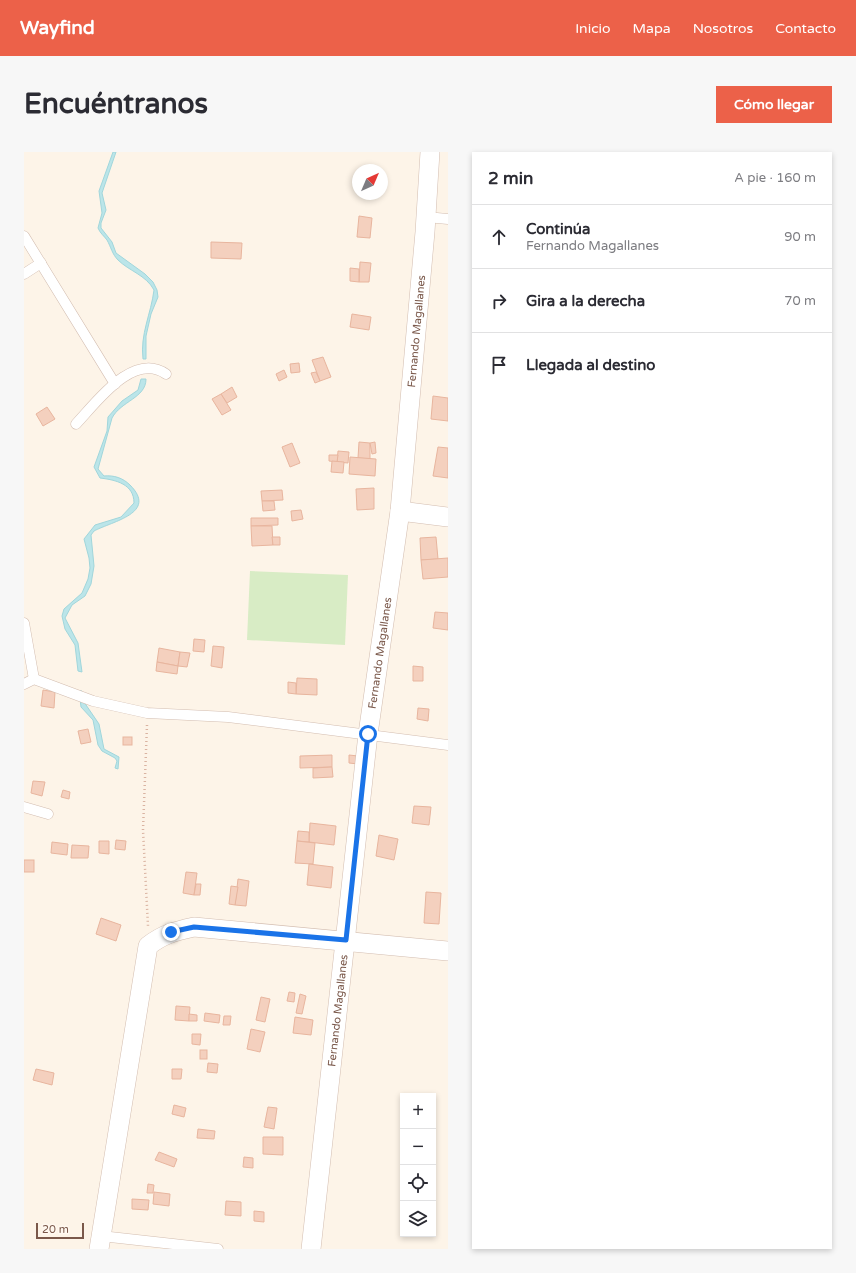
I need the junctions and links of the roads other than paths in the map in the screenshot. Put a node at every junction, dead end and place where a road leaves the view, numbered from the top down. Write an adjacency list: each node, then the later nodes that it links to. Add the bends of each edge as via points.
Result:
1 (430, 152): 2 (street, Fernando Magallanes)
2 (426, 216): 3 (lane); 10 (street, Fernando Magallanes)
3 (448, 219)
4 (24, 236): 5 (lane)
5 (41, 263): 6 (lane); 8 (lane)
6 (24, 274)
7 (166, 374): 8 (lane, via 158,368 150,367 128,373)
8 (115, 384): 9 (lane)
9 (76, 424)
10 (400, 511): 11 (street); 15 (street, Fernando Magallanes)
11 (448, 517)
12 (24, 623): 13 (lane)
13 (34, 679): 14 (lane); 15 (lane, via 93,700 147,713 228,717)
14 (24, 684)
15 (368, 734): 16 (lane); 19 (street, Fernando Magallanes)
16 (448, 746)
17 (24, 807): 18 (lane)
18 (48, 814)
19 (346, 940): 20 (street); 21 (street, via 194,927 160,936 148,946); 23 (street, Fernando Magallanes)
20 (448, 951)
21 (100, 1242): 22 (lane)
22 (218, 1249)
23 (311, 1249)

